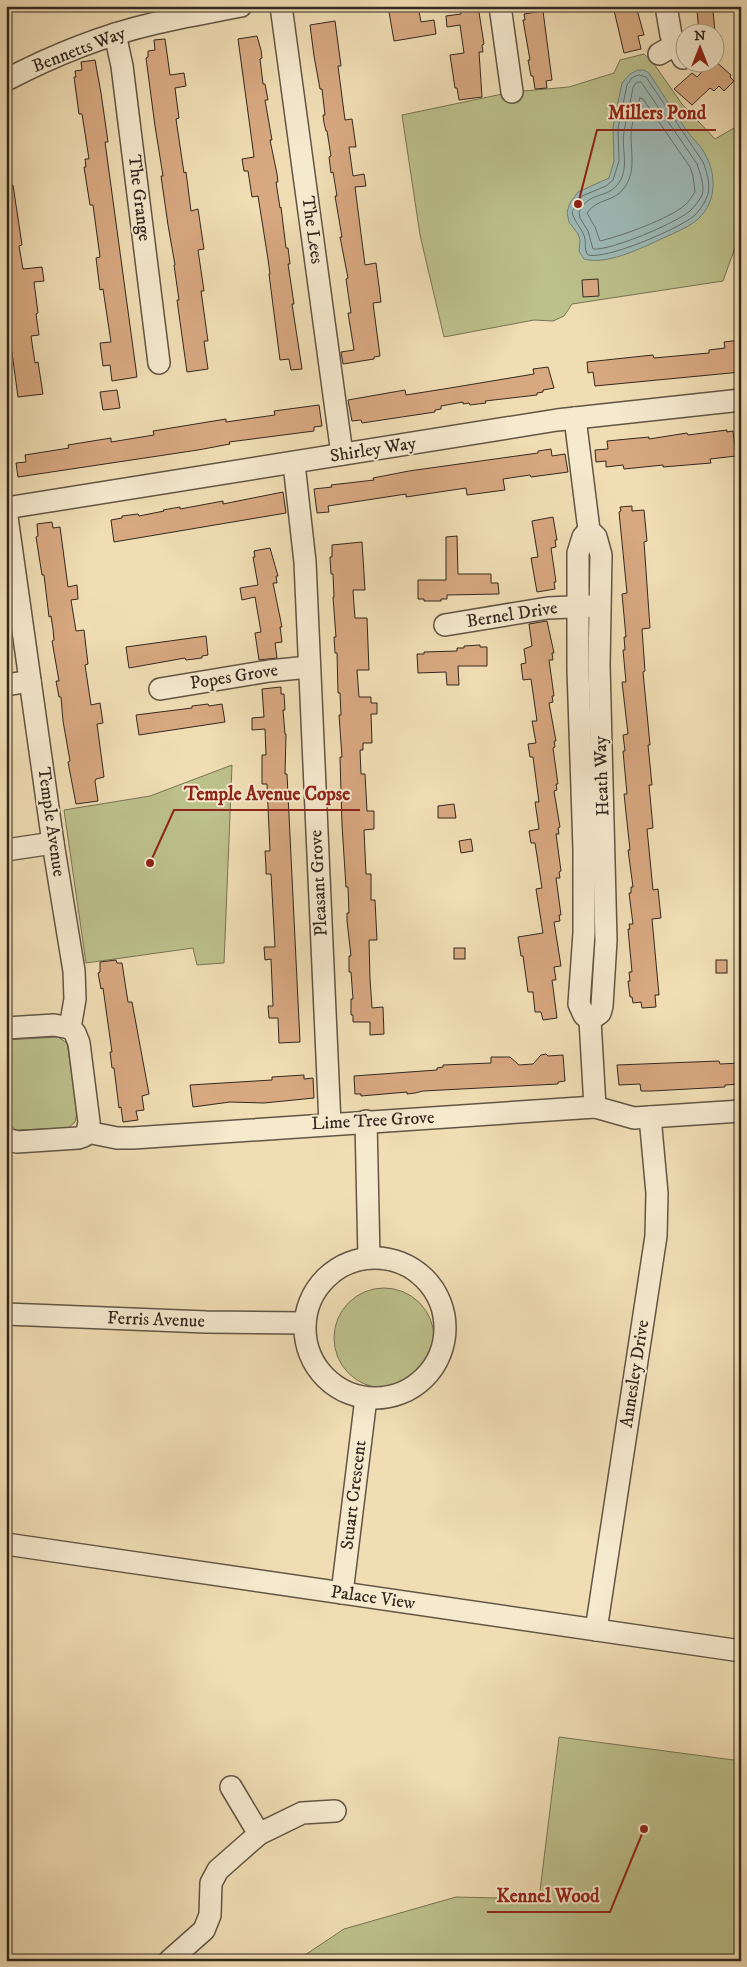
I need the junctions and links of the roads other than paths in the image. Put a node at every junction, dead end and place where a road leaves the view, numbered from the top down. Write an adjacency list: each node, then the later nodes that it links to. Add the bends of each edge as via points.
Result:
1 (241, 6): 5 (street, Bennetts Way)
2 (281, 6): 13 (street, The Lees)
3 (500, 6): 9 (street)
4 (666, 6): 7 (street)
5 (203, 10): 6 (street, Bennetts Way)
6 (115, 34): 8 (street, Bennetts Way, via 72,49); 10 (street, The Grange, via 122,66)
7 (672, 53)
8 (6, 80)
9 (512, 92)
10 (159, 363)
11 (741, 400): 12 (street, Shirley Way)
12 (575, 418): 13 (street, Shirley Way); 16 (street, Heath Way, via 589,530 583,536 578,553)
13 (342, 454): 14 (street, Shirley Way)
14 (294, 464): 15 (street, Shirley Way); 18 (street, Pleasant Grove, via 304,541)
15 (6, 509): 19 (street, Temple Avenue)
16 (589, 606): 17 (street, Bernel Drive, via 548,608); 24 (street, Heath Way, via 578,669); 25 (street, Heath Way, via 600,676)
17 (445, 625)
18 (309, 667): 21 (street, Popes Grove); 33 (street, Pleasant Grove)
19 (30, 681): 20 (street); 22 (street, Temple Avenue)
20 (6, 685)
21 (160, 689)
22 (53, 843): 23 (street); 28 (street, Temple Avenue, via 76,986)
23 (6, 850)
24 (584, 911): 25 (street); 26 (street, Heath Way, via 579,1004)
25 (606, 911): 26 (street, Heath Way, via 602,1006 600,1013)
26 (590, 1020): 29 (street, Heath Way)
27 (6, 1028): 28 (street, via 54,1025)
28 (70, 1028): 34 (street, via 78,1043 89,1119)
29 (595, 1107): 31 (street, Lime Tree Grove, via 630,1117); 32 (street, Lime Tree Grove)
30 (741, 1111): 31 (street, Lime Tree Grove)
31 (650, 1117): 42 (street, Annesley Drive, via 657,1193 656,1236)
32 (366, 1122): 33 (street, Lime Tree Grove); 36 (street)
33 (330, 1124): 34 (street, Lime Tree Grove, via 133,1138)
34 (87, 1132): 35 (street, Lime Tree Grove, via 78,1138 17,1142)
35 (6, 1139)
36 (369, 1258): 38 (street, via 341,1267 329,1275 312,1297); 39 (street, via 396,1261 422,1276 440,1300 446,1329 439,1358 421,1381 395,1396)
37 (6, 1314): 38 (street, Ferris Avenue)
38 (305, 1324): 39 (street, via 307,1344 315,1364 328,1380 346,1392)
39 (366, 1398): 41 (street, Stuart Crescent)
40 (6, 1544): 41 (street, Palace View)
41 (342, 1593): 42 (street, Palace View)
42 (596, 1630): 43 (street, Palace View)
43 (741, 1652)
44 (231, 1787): 46 (street)
45 (336, 1811): 46 (street, via 302,1813)
46 (259, 1834): 47 (street, via 218,1870 212,1883 210,1915 204,1930)
47 (169, 1961)

